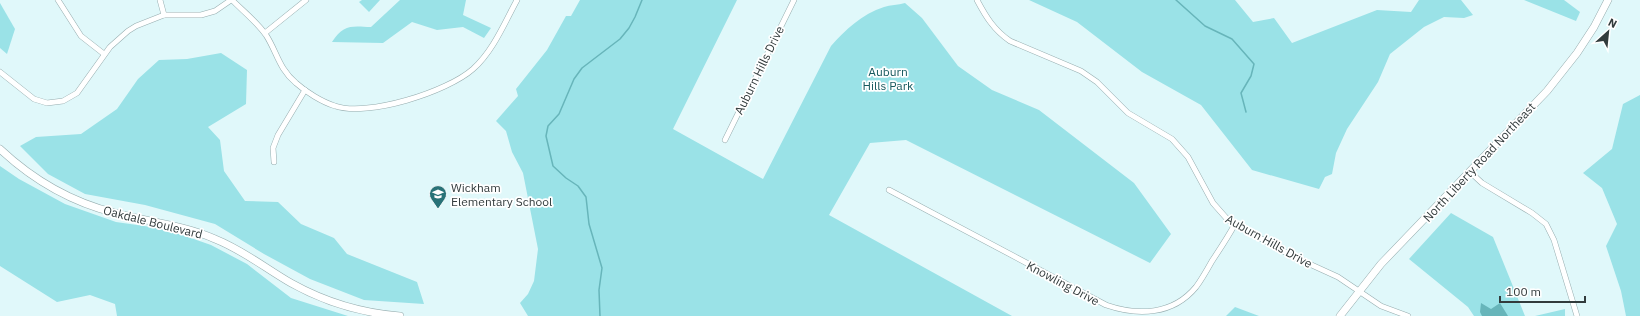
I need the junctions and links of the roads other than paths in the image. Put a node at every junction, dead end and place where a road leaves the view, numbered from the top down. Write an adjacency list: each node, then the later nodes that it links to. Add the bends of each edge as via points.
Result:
1 (58, 0): 11 (street, via 81,36)
2 (160, 0): 9 (street)
3 (232, 0): 9 (street, via 215,10 201,14); 10 (street)
4 (306, 0): 10 (street)
5 (516, 0): 13 (street, via 493,44 480,62 460,79 440,88 382,106 352,109 335,106)
6 (794, 0): 14 (street, Auburn Hills Drive)
7 (977, 0): 19 (street, Auburn Hills Drive, via 990,23 1001,35 1085,73 1128,113 1172,139 1188,157 1217,209)
8 (1608, 0): 17 (main road, North Liberty Road Northeast, via 1588,37 1558,77)
9 (164, 15): 11 (street, via 128,31)
10 (265, 33): 13 (street, via 284,72)
11 (104, 54): 12 (street, via 77,93 55,103 34,99)
12 (0, 72)
13 (305, 90): 16 (street, via 278,135 273,148)
14 (725, 140)
15 (0, 149): 21 (main road, Oakdale Boulevard, via 38,180 77,200 116,214 202,234 240,251 290,282 323,298 363,311)
16 (274, 162)
17 (1469, 171): 20 (main road, North Liberty Road Northeast); 24 (street, via 1482,183 1546,224 1554,240)
18 (889, 190): 19 (street, Knowling Drive, via 1106,305 1136,313 1168,308 1185,298 1201,279)
19 (1235, 224): 20 (street, Auburn Hills Drive)
20 (1359, 290): 22 (main road, North Liberty Road Northeast); 23 (street, Auburn Hills Drive, via 1381,306)
21 (400, 316)
22 (1340, 316)
23 (1408, 316)
24 (1576, 316)

